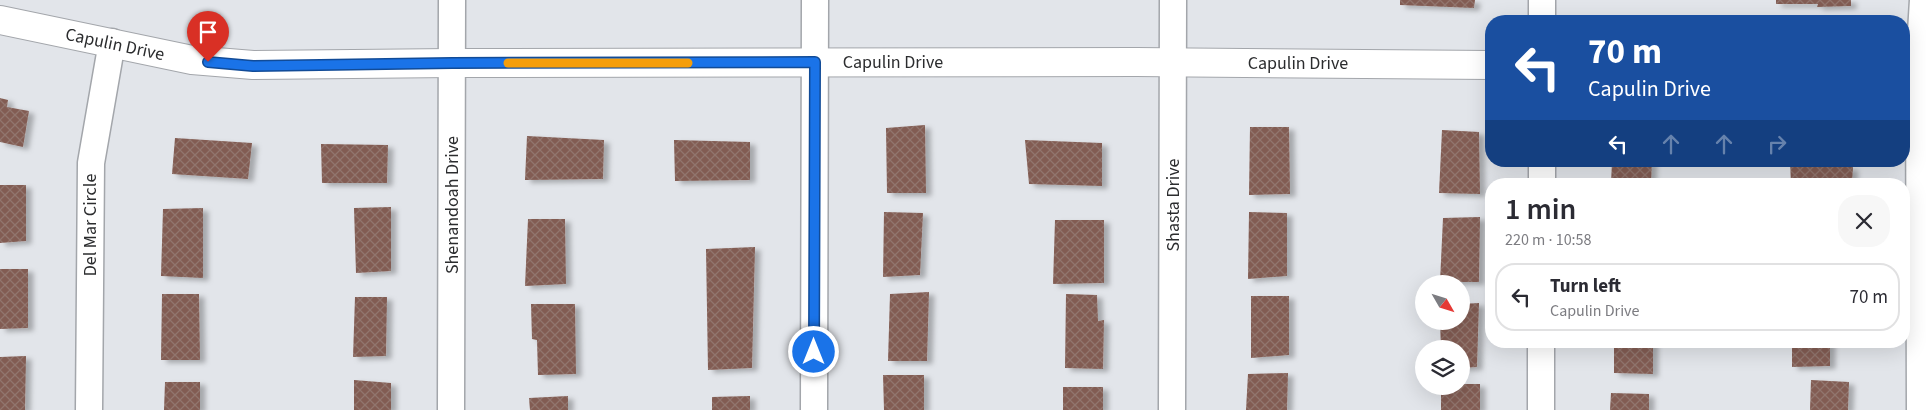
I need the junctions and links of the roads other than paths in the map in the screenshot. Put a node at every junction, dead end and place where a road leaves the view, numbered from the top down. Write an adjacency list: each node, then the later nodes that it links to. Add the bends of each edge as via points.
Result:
1 (452, 0): 11 (street, Shenandoah Drive)
2 (815, 0): 9 (street)
3 (1173, 0): 10 (street, Shasta Drive)
4 (1542, 0): 6 (street)
5 (1923, 0): 13 (street)
6 (1542, 15)
7 (0, 20): 8 (street, Capulin Drive)
8 (112, 42): 11 (street, Capulin Drive, via 192,60 253,66); 15 (street, Del Mar Circle, via 90,163)
9 (815, 62): 10 (street, Capulin Drive); 11 (street, Capulin Drive); 17 (street)
10 (1173, 62): 12 (street, Capulin Drive); 18 (street, Shasta Drive)
11 (452, 63): 16 (street, Shenandoah Drive)
12 (1485, 65)
13 (1916, 65): 20 (street)
14 (1541, 348): 19 (street)
15 (89, 410)
16 (451, 410)
17 (814, 410)
18 (1172, 410)
19 (1541, 410)
20 (1920, 410)

